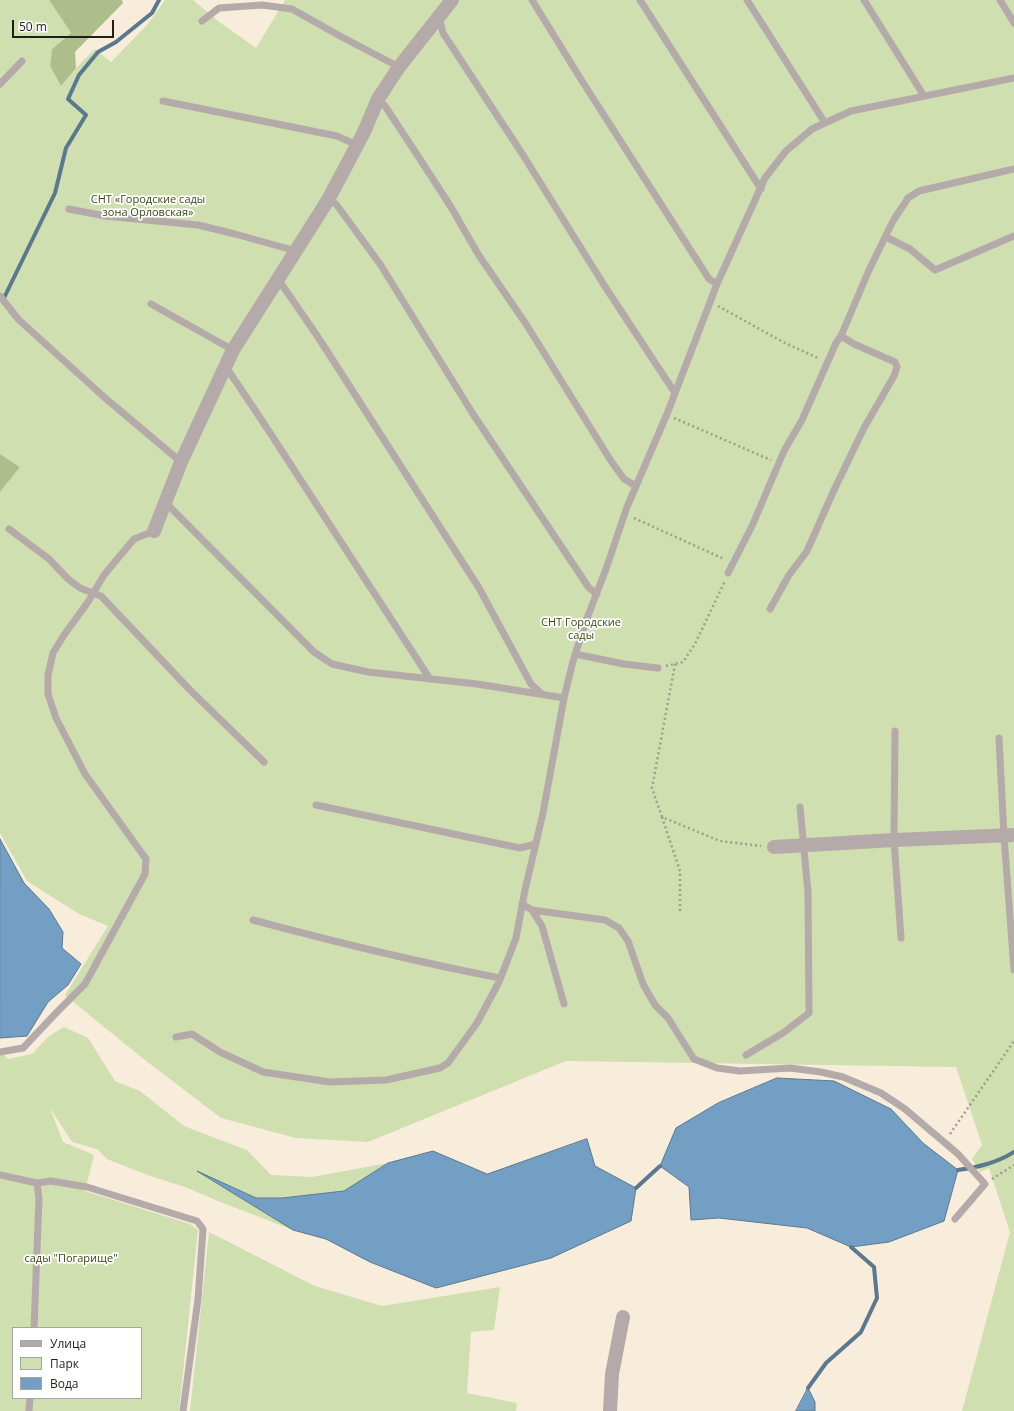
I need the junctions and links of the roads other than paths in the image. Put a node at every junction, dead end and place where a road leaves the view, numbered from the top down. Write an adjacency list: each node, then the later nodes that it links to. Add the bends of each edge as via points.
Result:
1 (452, 0): 7 (street)
2 (532, 0): 27 (lane, via 709,279)
3 (640, 0): 20 (lane)
4 (747, 0): 17 (lane)
5 (864, 0): 14 (lane)
6 (1000, 0): 9 (lane)
7 (439, 17): 11 (street); 33 (lane, via 443,33)
8 (202, 21): 11 (lane, via 219,8 262,5 292,9)
9 (1014, 23)
10 (22, 61): 13 (lane)
11 (399, 67): 15 (street)
12 (1014, 78): 14 (lane)
13 (0, 84)
14 (924, 96): 17 (lane, via 851,111)
15 (378, 99): 18 (street); 35 (lane, via 451,207 478,254 526,324 611,461 624,478)
16 (163, 101): 18 (lane, via 337,136)
17 (825, 123): 20 (lane, via 812,129 786,151 765,178)
18 (357, 145): 21 (street)
19 (1014, 169): 24 (lane, via 919,191 908,198)
20 (761, 189): 27 (lane)
21 (328, 200): 25 (street); 41 (lane, via 336,204 380,264 473,414 580,575)
22 (69, 209): 25 (lane, via 105,216 198,225)
23 (1014, 236): 24 (lane, via 935,270 910,249)
24 (886, 237): 30 (lane)
25 (296, 251): 26 (street)
26 (278, 279): 31 (street); 46 (lane, via 479,588 531,684)
27 (717, 284): 33 (lane)
28 (0, 296): 34 (lane, via 18,320)
29 (151, 304): 31 (lane)
30 (841, 336): 39 (lane); 42 (lane, via 895,362 898,367 864,428 807,551 789,575)
31 (233, 350): 32 (street)
32 (226, 367): 34 (street); 45 (lane)
33 (675, 393): 35 (lane)
34 (182, 462): 36 (street)
35 (636, 486): 41 (lane)
36 (165, 502): 38 (street); 45 (lane, via 314,652 332,664 361,671)
37 (9, 529): 40 (lane, via 49,559 68,580)
38 (154, 531): 40 (lane, via 134,539 104,575)
39 (728, 573)
40 (93, 594): 50 (lane, via 101,596 190,690); 66 (lane, via 53,653 48,675 48,694 56,718 86,774 146,859 145,874 85,984 23,1048)
41 (596, 594): 43 (lane)
42 (770, 609)
43 (575, 654): 44 (lane); 47 (lane)
44 (658, 668)
45 (430, 679): 46 (lane)
46 (542, 694): 47 (lane)
47 (564, 698): 55 (lane)
48 (895, 731): 54 (lane)
49 (999, 738): 53 (lane)
50 (264, 762)
51 (316, 806): 55 (lane, via 520,848)
52 (800, 807): 56 (lane)
53 (1009, 836): 54 (street); 62 (lane)
54 (894, 840): 56 (street); 61 (lane)
55 (536, 844): 58 (lane)
56 (802, 845): 57 (street); 67 (lane, via 808,892 809,1013 783,1033)
57 (774, 847)
58 (522, 904): 59 (lane); 63 (lane, via 516,938)
59 (532, 910): 64 (lane, via 542,926); 70 (lane, via 605,920 619,928 628,941 655,1005 668,1018 694,1059 717,1068 740,1071 790,1068 821,1072 843,1077 882,1093 958,1154 985,1184)
60 (253, 920): 63 (lane, via 337,942)
61 (901, 938)
62 (1014, 970)
63 (500, 978): 65 (lane, via 477,1023 448,1063 440,1068 386,1080 330,1082 263,1072 220,1052 192,1034)
64 (564, 1004)
65 (176, 1037)
66 (0, 1052)
67 (746, 1055)
68 (0, 1175): 69 (lane)
69 (37, 1183): 72 (lane, via 39,1199); 75 (lane, via 51,1181 87,1187 197,1221 203,1229 198,1299)
70 (955, 1219)
71 (623, 1317): 76 (street, via 612,1374)
72 (34, 1327)
73 (30, 1399): 74 (lane)
74 (30, 1411)
75 (183, 1411)
76 (610, 1411)

